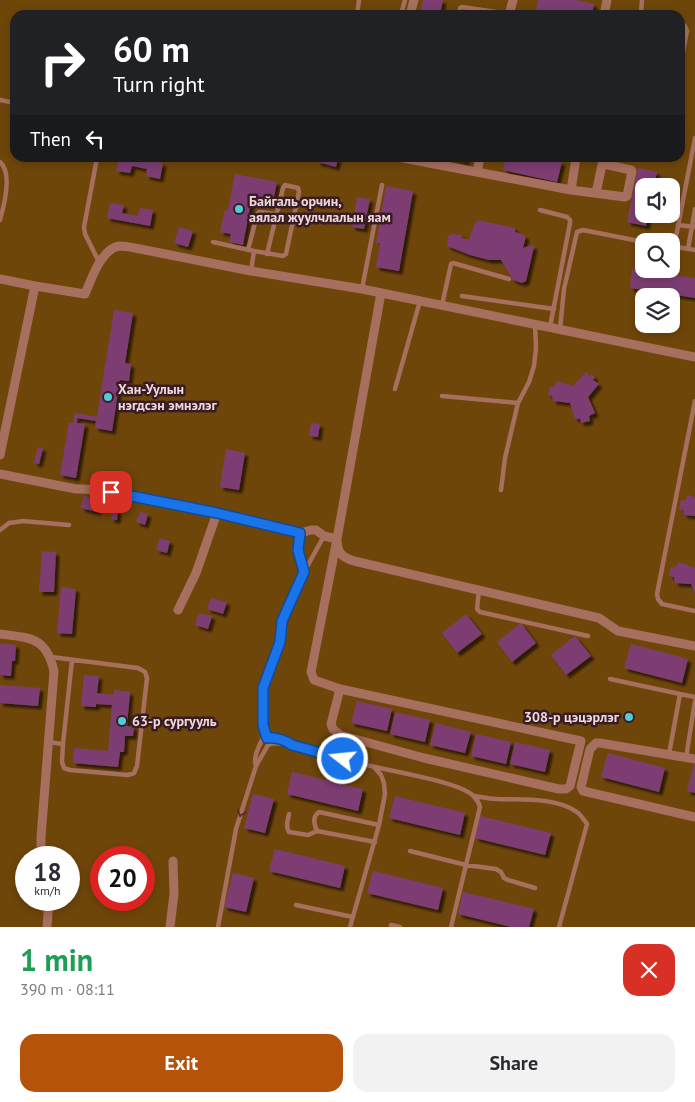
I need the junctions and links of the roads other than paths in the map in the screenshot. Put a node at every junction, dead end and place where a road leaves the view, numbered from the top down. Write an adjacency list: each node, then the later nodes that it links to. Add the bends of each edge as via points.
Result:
1 (460, 10): 2 (lane, via 462,7)
2 (477, 10)
3 (685, 25): 4 (lane)
4 (685, 42)
5 (695, 138): 19 (lane)
6 (0, 162): 18 (lane, via 8,182)
7 (97, 162): 30 (lane, via 84,227)
8 (424, 162): 11 (street)
9 (479, 162): 11 (street)
10 (575, 162): 13 (street)
11 (477, 172): 13 (street)
12 (382, 185): 35 (lane)
13 (571, 190): 14 (street)
14 (596, 194): 14 (street, via 625,198 632,171 602,165)
15 (695, 209): 20 (lane)
16 (540, 210): 40 (lane, via 570,220)
17 (276, 214): 26 (lane, via 259,212); 29 (lane); 29 (lane, via 285,185 298,188 286,254)
18 (0, 220)
19 (678, 225): 20 (lane); 21 (lane)
20 (694, 227): 25 (lane)
21 (676, 233)
22 (635, 240): 43 (lane, via 583,230 577,232 564,289)
23 (212, 242): 26 (lane)
24 (680, 248): 25 (lane)
25 (688, 249): 27 (lane)
26 (248, 250): 28 (lane)
27 (695, 250)
28 (254, 252): 29 (lane); 31 (lane)
29 (267, 254)
30 (99, 262): 31 (street, via 118,246); 34 (street, via 85,294)
31 (251, 271): 35 (street)
32 (0, 279): 34 (street)
33 (509, 280): 39 (lane, via 453,263)
34 (35, 286): 49 (street)
35 (362, 289): 36 (street)
36 (381, 293): 38 (street); 57 (street)
37 (462, 296): 40 (lane)
38 (420, 301): 39 (street); 45 (lane)
39 (442, 305): 41 (street)
40 (554, 309): 42 (lane)
41 (535, 324): 42 (street); 48 (lane, via 534,366)
42 (550, 327): 43 (street)
43 (560, 329): 44 (street)
44 (695, 358)
45 (395, 389)
46 (442, 396): 48 (lane)
47 (695, 401): 61 (lane, via 657,594 662,604)
48 (518, 403): 51 (lane)
49 (0, 455)
50 (0, 474): 52 (street)
51 (501, 490)
52 (217, 513): 55 (street); 60 (street, via 196,573)
53 (69, 525): 54 (lane, via 23,521 9,523)
54 (0, 530)
55 (300, 533): 56 (street, via 316,530); 58 (lane, via 298,550)
56 (324, 536): 57 (street); 58 (lane)
57 (336, 539): 59 (street, via 337,548 346,558); 68 (street, via 311,672 314,680)
58 (304, 572): 72 (lane, via 282,621 280,642 263,688 263,725)
59 (479, 590): 63 (lane, via 477,609 480,612); 64 (street, via 599,618 618,631)
60 (178, 610)
61 (695, 611)
62 (0, 634): 65 (street, via 38,641)
63 (588, 636)
64 (695, 646)
65 (51, 657): 66 (lane); 73 (street, via 54,671)
66 (72, 660): 74 (lane); 74 (lane, via 138,668 144,672 138,766 134,773 128,775 70,770 64,768 62,762)
67 (610, 680): 69 (lane)
68 (340, 689): 68 (street, via 581,741 570,786 566,789 549,787 340,735 331,724)
69 (680, 694): 70 (lane); 76 (lane)
70 (695, 697)
71 (695, 701): 77 (lane)
72 (267, 738): 75 (lane, via 273,737); 78 (lane, via 262,740 257,750)
73 (48, 742): 74 (lane); 86 (street)
74 (63, 744)
75 (292, 745): 78 (lane, via 276,742 268,745); 79 (lane)
76 (668, 755): 77 (street); 82 (street, via 596,744 590,749 581,787)
77 (690, 759)
78 (256, 766): 97 (lane, one-way to 97, via 236,829)
79 (374, 767): 80 (lane, via 433,780); 83 (lane, via 381,775 385,794)
80 (474, 796): 89 (lane, via 480,807); 101 (lane, via 558,804 576,811 587,824)
81 (289, 814): 84 (lane, via 286,825 289,832 308,835)
82 (695, 817)
83 (379, 825): 84 (lane, via 319,812 314,818); 85 (lane)
84 (317, 831): 85 (lane)
85 (375, 842): 93 (lane)
86 (41, 846)
87 (410, 852): 89 (lane)
88 (173, 860): 95 (street)
89 (466, 865): 90 (lane, via 496,869 508,880); 100 (lane)
90 (536, 888)
91 (296, 906): 93 (lane)
92 (48, 911): 96 (street)
93 (353, 917): 98 (lane)
94 (391, 925): 99 (lane)
95 (172, 926)
96 (47, 927)
97 (218, 927)
98 (350, 927)
99 (400, 927)
100 (451, 927)
101 (559, 927)

